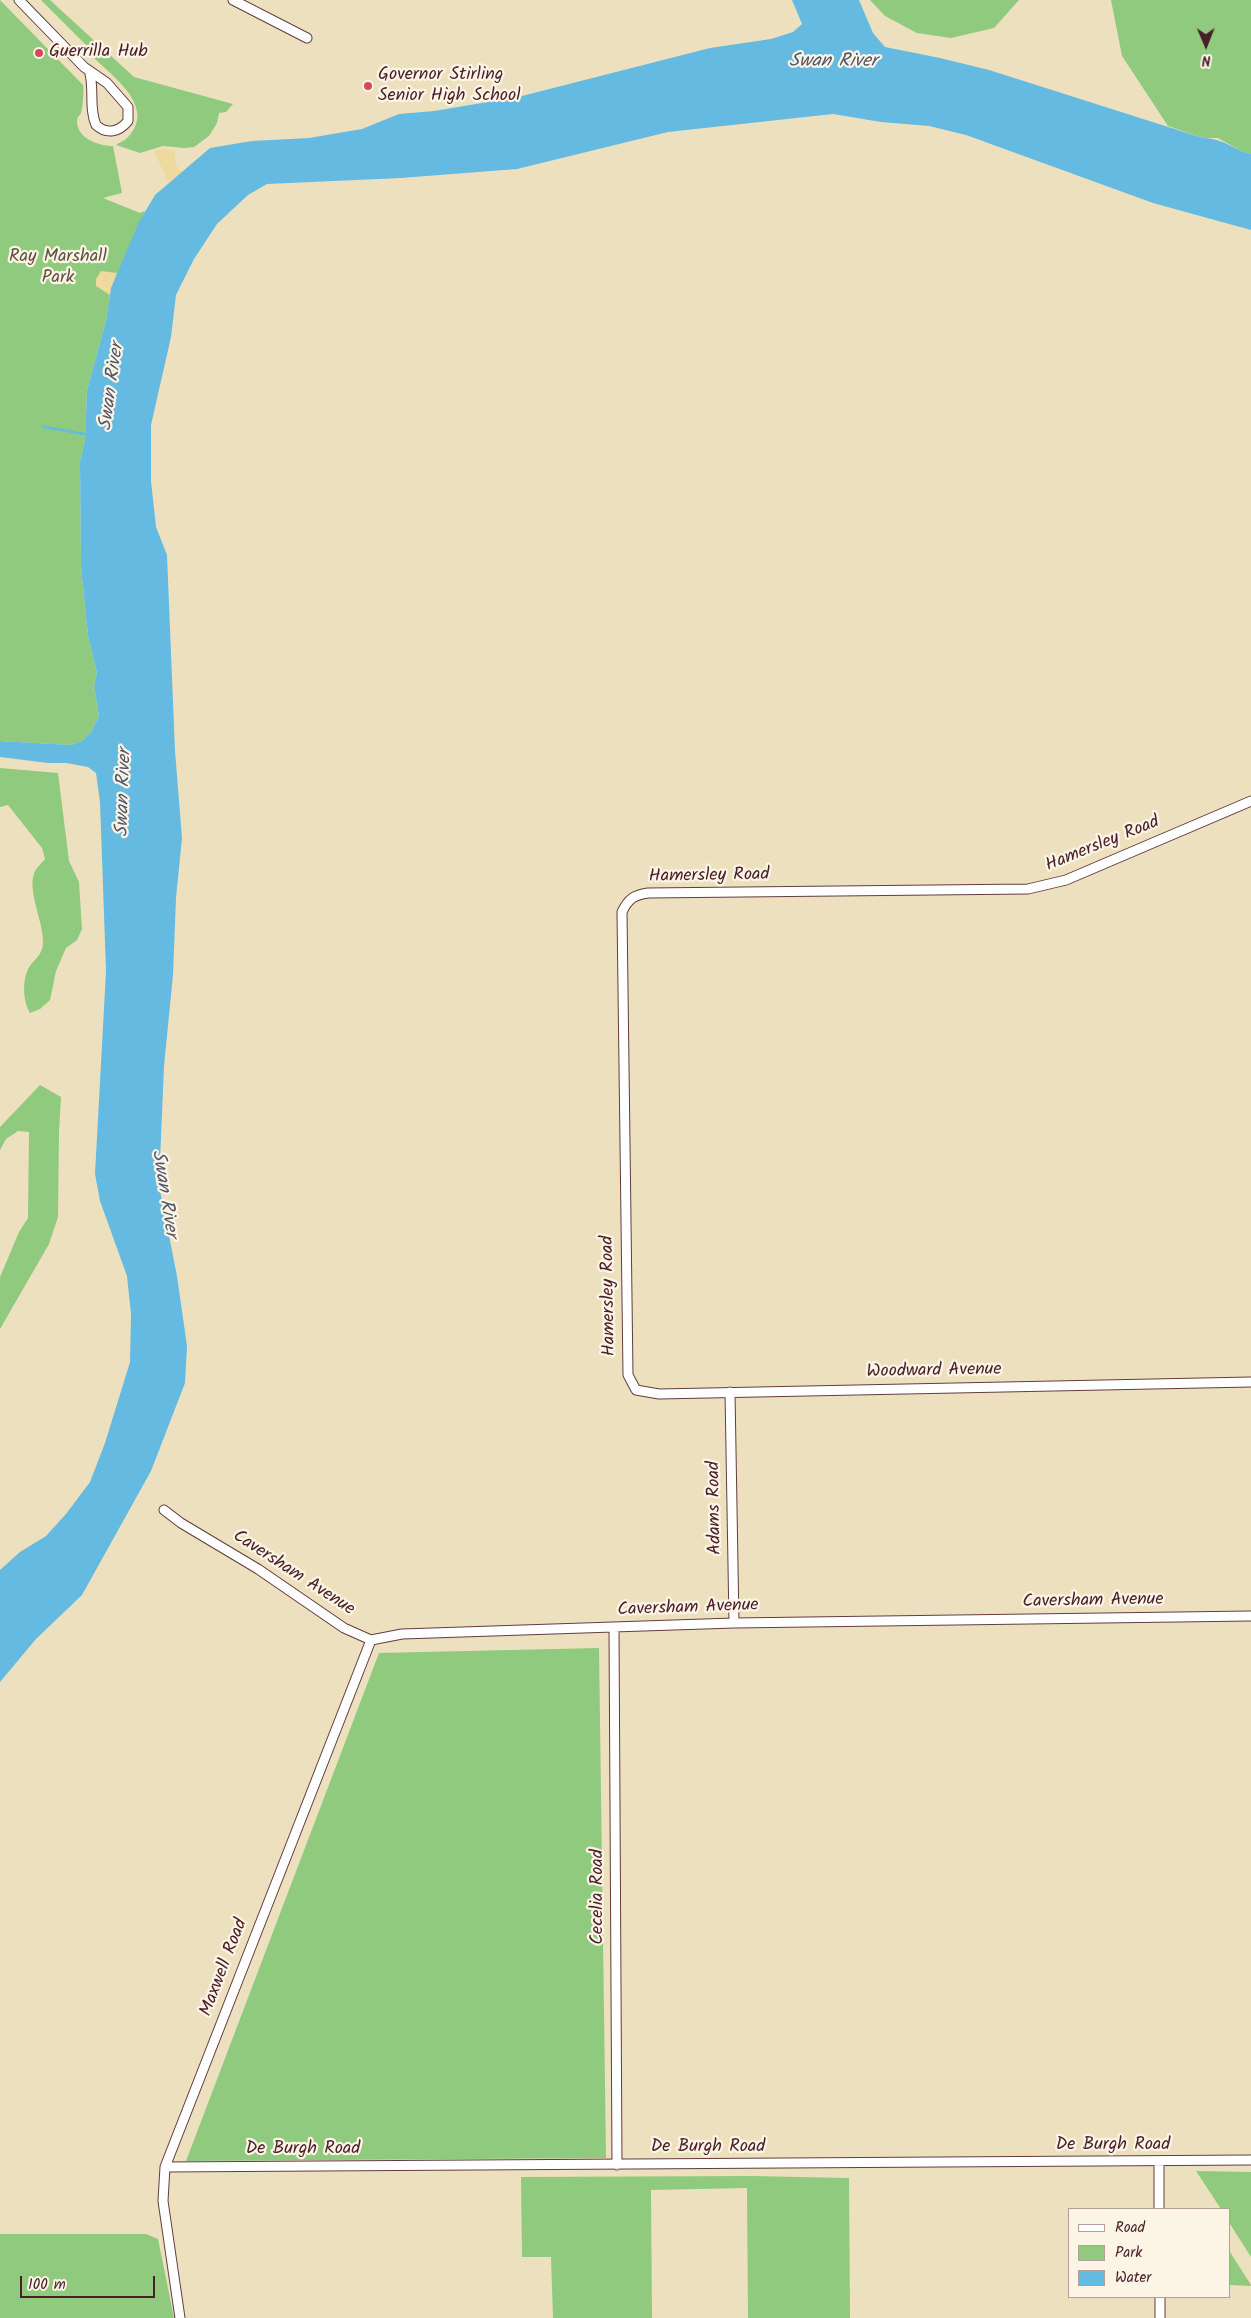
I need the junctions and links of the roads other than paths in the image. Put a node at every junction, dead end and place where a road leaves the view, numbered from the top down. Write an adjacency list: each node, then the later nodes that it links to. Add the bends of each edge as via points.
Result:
1 (19, 0): 4 (street)
2 (232, 0): 3 (street)
3 (307, 38)
4 (90, 74): 4 (street, via 107,83 128,107 128,121 117,130 106,131 96,125)
5 (1251, 801): 6 (street, Hamersley Road, via 1066,880 1028,889 648,893 631,899 622,912)
6 (628, 1375): 8 (street, Woodward Avenue, via 636,1390 646,1393)
7 (1251, 1382): 8 (street, Woodward Avenue)
8 (730, 1392): 11 (street, Adams Road)
9 (164, 1510): 13 (street, Caversham Avenue, via 258,1568 344,1628)
10 (1251, 1616): 11 (street, Caversham Avenue)
11 (734, 1623): 12 (street, Caversham Avenue)
12 (614, 1628): 13 (street, Caversham Avenue, via 402,1634); 16 (street, Cecelia Road)
13 (371, 1640): 17 (street, Maxwell Road)
14 (1251, 2160): 15 (street, De Burgh Road)
15 (1159, 2162): 16 (street, De Burgh Road); 18 (street)
16 (617, 2165): 17 (street, De Burgh Road)
17 (165, 2167): 20 (street, Maxwell Road, via 163,2202)
18 (1159, 2208)
19 (1160, 2298): 21 (street)
20 (180, 2318)
21 (1160, 2318)

